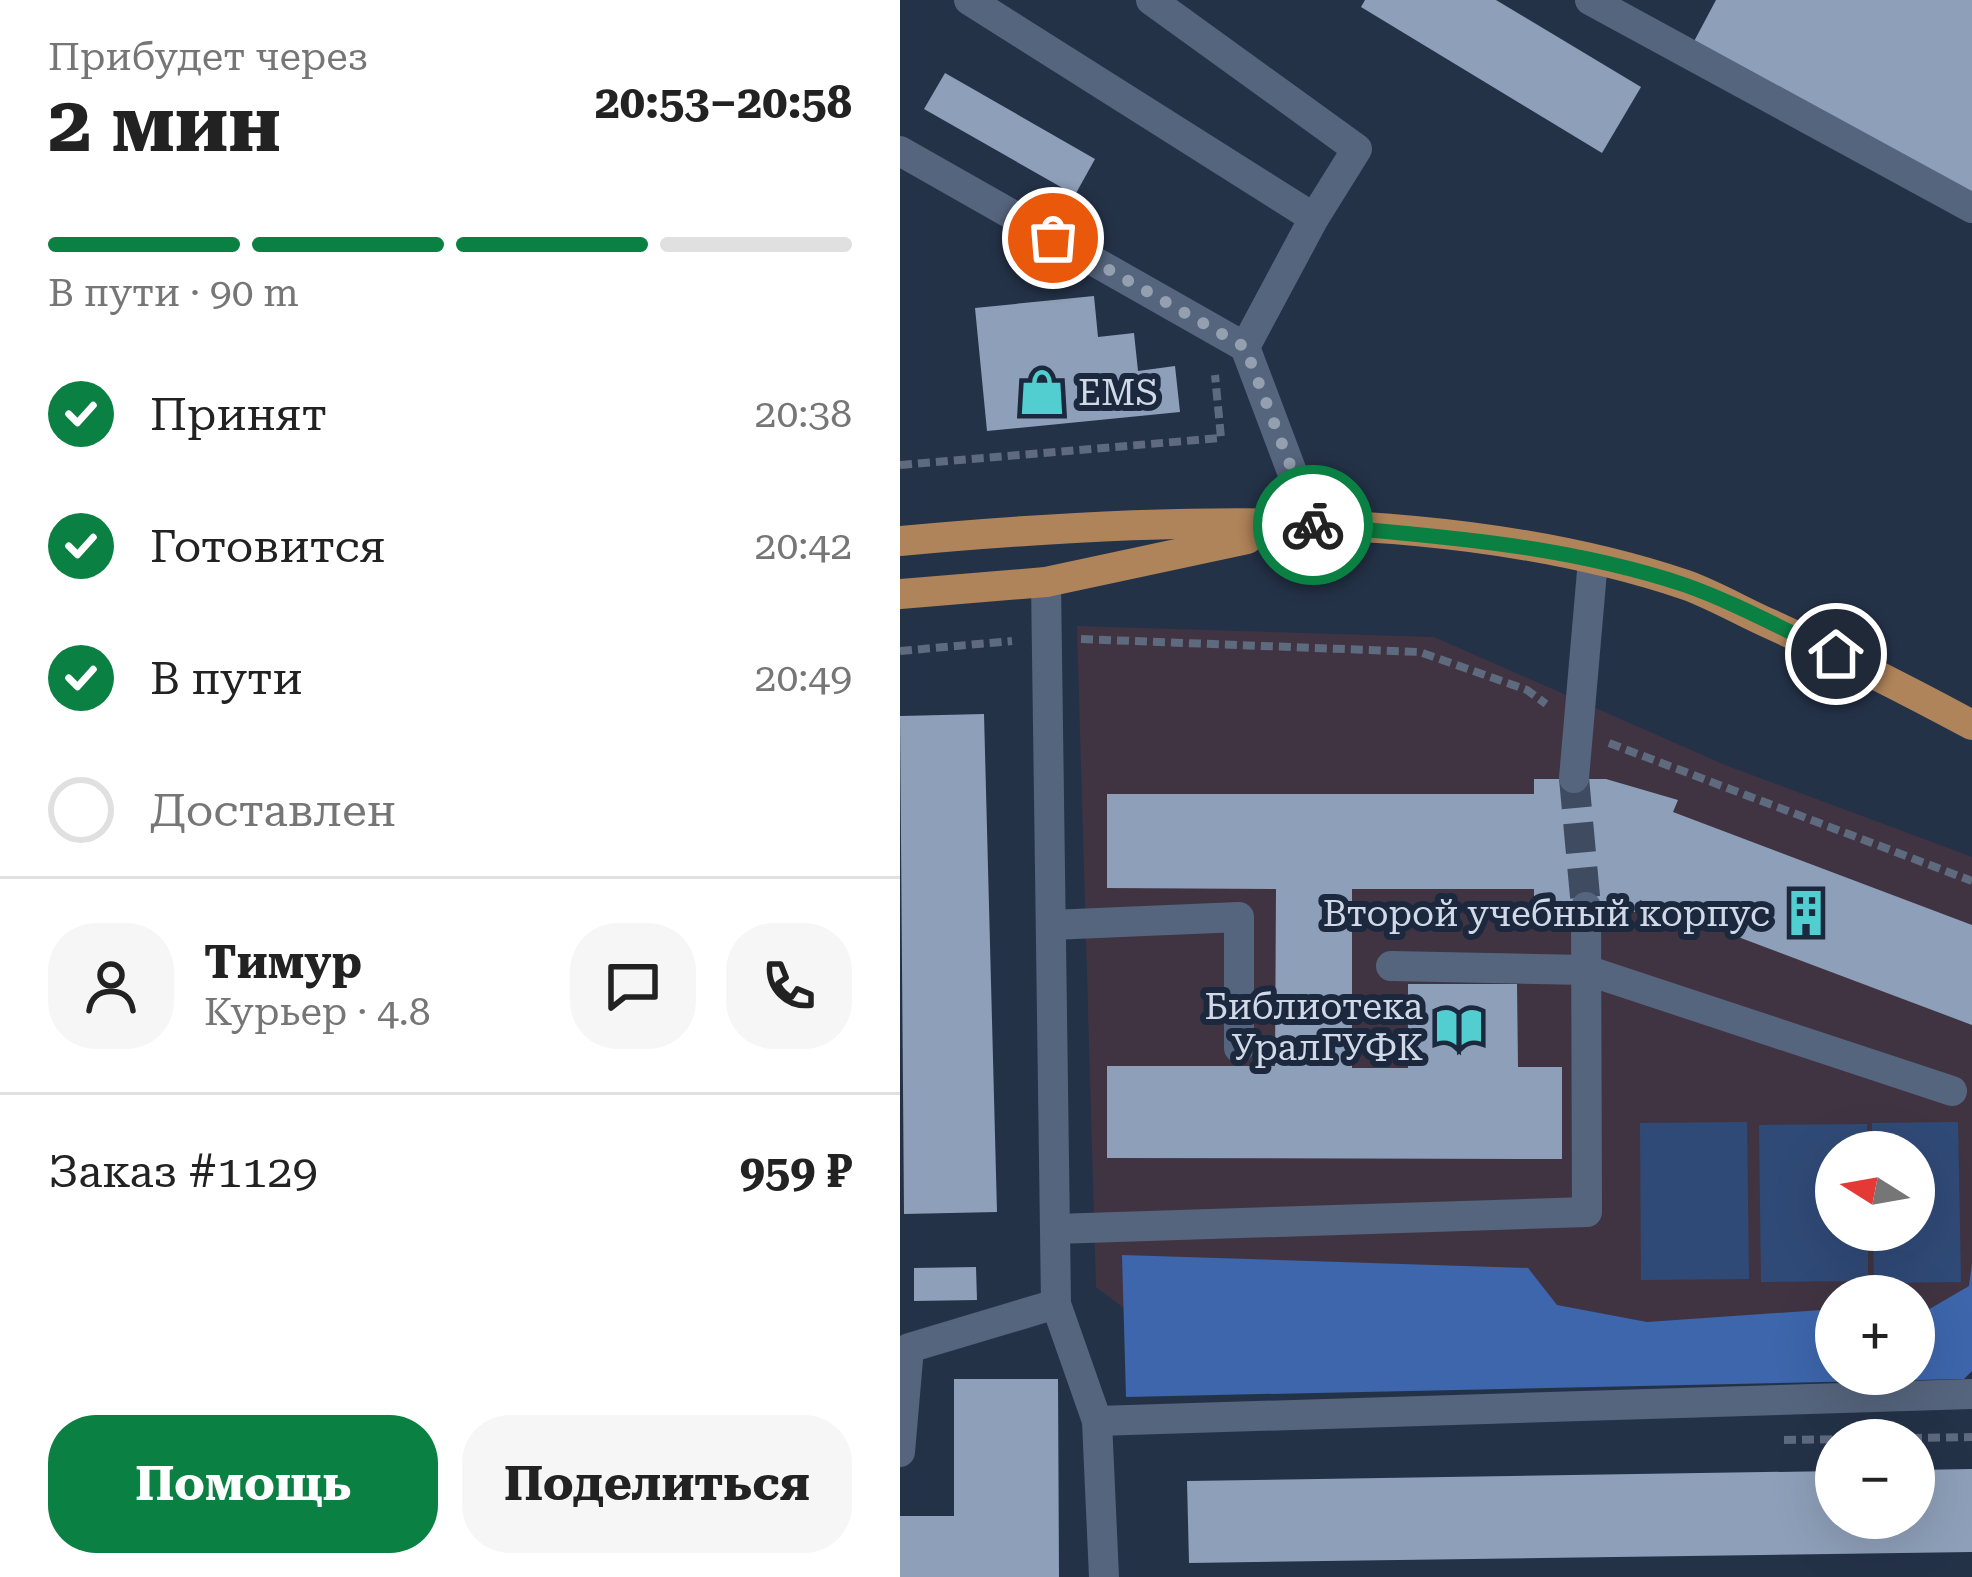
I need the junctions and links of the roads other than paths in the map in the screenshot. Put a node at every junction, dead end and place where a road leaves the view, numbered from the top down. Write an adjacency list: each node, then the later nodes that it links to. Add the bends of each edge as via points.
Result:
1 (969, 0): 6 (street)
2 (1151, 0): 6 (street, via 1357,149)
3 (1590, 0): 5 (street)
4 (900, 151): 7 (street)
5 (1972, 208)
6 (1314, 218): 7 (street)
7 (1245, 347): 8 (street)
8 (1312, 525): 9 (main road, via 1044,528); 10 (main road, via 1474,538); 11 (main road)
9 (900, 541)
10 (1593, 560): 13 (main road, via 1688,586); 14 (street)
11 (1046, 582): 12 (main road); 16 (street)
12 (900, 594)
13 (1972, 725)
14 (1574, 778)
15 (1586, 907): 18 (street)
16 (1051, 925): 19 (street, via 1239,917); 21 (street)
17 (1391, 966): 18 (street)
18 (1586, 970): 20 (street); 21 (street, via 1586,1212)
19 (1239, 1048)
20 (1952, 1091)
21 (1055, 1229): 22 (street)
22 (1056, 1304): 24 (street); 25 (street, via 909,1348)
23 (1972, 1394): 24 (street)
24 (1096, 1420): 26 (street)
25 (900, 1452)
26 (1104, 1577)

